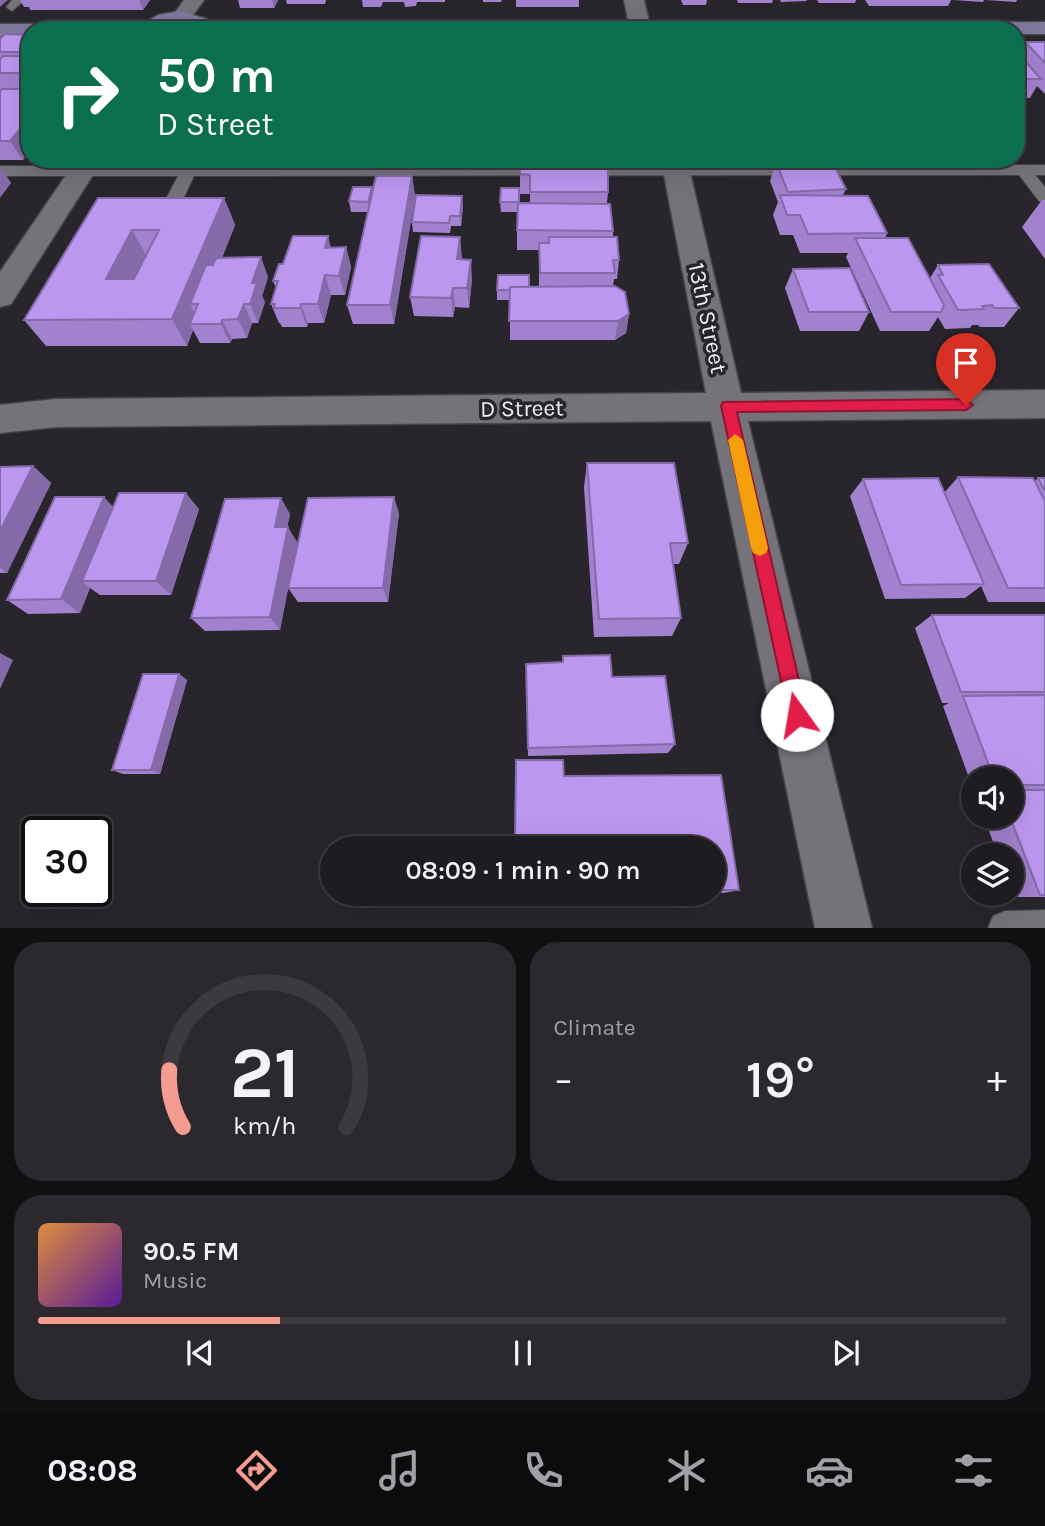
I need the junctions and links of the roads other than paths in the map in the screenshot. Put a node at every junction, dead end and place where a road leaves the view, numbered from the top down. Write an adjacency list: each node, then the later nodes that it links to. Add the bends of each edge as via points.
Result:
1 (194, 0): 3 (street)
2 (634, 0): 6 (street)
3 (181, 18): 4 (street); 5 (street)
4 (167, 21)
5 (197, 21)
6 (639, 21)
7 (1025, 28): 8 (street)
8 (1045, 28)
9 (0, 30): 10 (street)
10 (21, 30)
11 (43, 168): 18 (lane)
12 (84, 168): 21 (street)
13 (196, 168): 20 (lane)
14 (676, 168): 23 (street, 13th Street)
15 (1006, 168): 16 (lane)
16 (1023, 170): 17 (lane); 19 (lane)
17 (1045, 170)
18 (0, 171)
19 (1045, 198)
20 (163, 222)
21 (0, 296)
22 (1045, 404): 23 (street, D Street)
23 (728, 406): 24 (street, D Street, via 56,413); 26 (street, 13th Street)
24 (0, 419)
25 (1045, 927): 27 (lane)
26 (844, 928)
27 (1005, 928)

